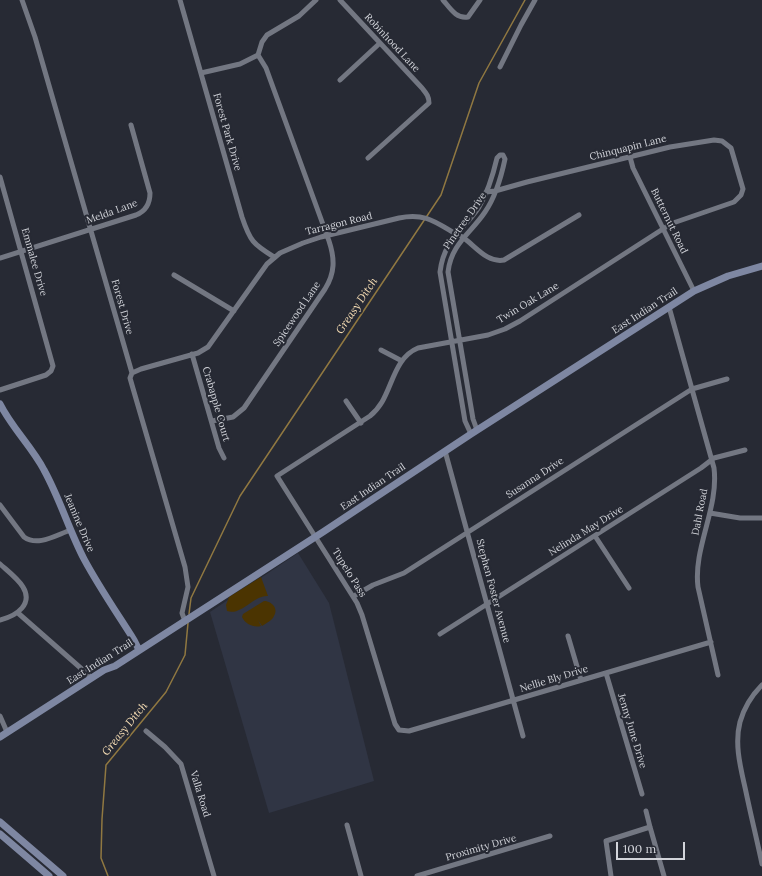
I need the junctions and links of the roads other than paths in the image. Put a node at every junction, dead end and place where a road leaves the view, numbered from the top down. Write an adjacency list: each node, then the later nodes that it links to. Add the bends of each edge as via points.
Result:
1 (22, 0): 21 (street, Forest Drive)
2 (180, 0): 11 (street, Forest Park Drive)
3 (316, 0): 9 (street, via 299,16 267,35)
4 (340, 0): 8 (street, Robinhood Lane)
5 (443, 0): 6 (street, via 463,18 468,17)
6 (480, 0)
7 (535, 0): 10 (street)
8 (380, 44): 12 (street); 15 (street, Robinhood Lane, via 428,95 429,103)
9 (258, 55): 11 (street, via 240,64); 24 (street, Spicewood Lane, via 266,68)
10 (500, 68)
11 (201, 73): 27 (street, Forest Park Drive, via 247,232 254,244)
12 (340, 80)
13 (131, 125): 21 (street, Melda Lane, via 150,193 149,203 140,213)
14 (630, 157): 17 (street, Chinquapin Lane, via 670,147 718,140 731,148); 18 (street, Chinquapin Lane); 22 (street, Butternut Road)
15 (368, 158)
16 (0, 177): 26 (street, Emmalee Drive)
17 (743, 189): 22 (street, Twin Oak Lane, via 734,202)
18 (495, 191): 19 (street, Chinquapin Lane); 19 (street, Pinetree Drive, via 505,159 503,155 497,158 492,181); 25 (street, Pinetree Drive, via 483,215)
19 (486, 192): 23 (street, Pinetree Drive, via 474,214)
20 (579, 215): 25 (street, Tarragon Road, via 504,260 497,261 487,257)
21 (90, 229): 26 (street, Melda Lane); 39 (street, Forest Drive)
22 (663, 229): 31 (street, Butternut Road); 34 (street, Twin Oak Lane, via 520,321 494,333)
23 (456, 234): 24 (street, Tarragon Road, via 433,221 409,216); 25 (street, Tarragon Road); 35 (street, Pinetree Drive, via 442,257 440,272)
24 (327, 236): 27 (street, Tarragon Road, via 295,246); 45 (street, Spicewood Lane, via 334,264 331,279 325,289 244,408 233,417)
25 (463, 238): 34 (street, Pinetree Drive, via 453,252 448,272)
26 (21, 251): 28 (street, Melda Lane); 42 (street, Emmalee Drive, via 53,366 46,375)
27 (274, 257): 33 (street, Tarragon Road)
28 (0, 258)
29 (762, 266): 31 (main road, East Indian Trail, via 728,276)
30 (174, 275): 33 (street)
31 (694, 291): 32 (main road, East Indian Trail)
32 (669, 307): 41 (street, Dahl Road); 47 (main road, East Indian Trail)
33 (234, 311): 37 (street, Tarragon Road, via 210,345)
34 (459, 341): 35 (street, Twin Oak Lane); 47 (street, Pinetree Drive)
35 (451, 342): 38 (street, Twin Oak Lane, via 418,348 410,352); 48 (street, Pinetree Drive, via 465,421)
36 (381, 350): 38 (street)
37 (192, 354): 39 (street, Tarragon Road); 45 (street, Crabapple Court)
38 (402, 362): 46 (street, Twin Oak Lane, via 382,402)
39 (132, 373): 67 (street, Forest Drive, via 130,378 187,577 188,587 182,610)
40 (727, 379): 41 (street, Susanna Drive)
41 (692, 389): 52 (street, Dahl Road); 58 (street, Susanna Drive)
42 (0, 390)
43 (346, 401): 46 (street)
44 (0, 404): 57 (main road, Jeanine Drive, via 41,465)
45 (212, 421): 51 (street, Crabapple Court)
46 (361, 423): 53 (street, Twin Oak Lane)
47 (477, 430): 48 (main road, East Indian Trail)
48 (471, 434): 50 (main road, East Indian Trail)
49 (745, 450): 52 (street, Nelinda May Drive)
50 (445, 451): 58 (street, Stephen Foster Avenue); 59 (main road, East Indian Trail)
51 (224, 458)
52 (711, 460): 55 (street, Dahl Road, via 715,480); 60 (street, Nelinda May Drive)
53 (278, 476): 59 (street, Tupelo Pass)
54 (0, 505): 57 (street, via 29,540 40,541)
55 (710, 513): 56 (street, via 740,518); 70 (street, Dahl Road, via 697,576)
56 (762, 518)
57 (71, 530): 71 (main road, Jeanine Drive, via 92,573)
58 (468, 532): 63 (street, Susanna Drive, via 404,573 373,584); 64 (street, Stephen Foster Avenue)
59 (316, 536): 63 (street, Tupelo Pass); 67 (main road, East Indian Trail)
60 (595, 536): 62 (street); 64 (street, Nelinda May Drive)
61 (0, 564): 65 (street, via 27,593 26,603)
62 (629, 588)
63 (354, 596): 80 (street, Tupelo Pass, via 394,724)
64 (487, 605): 68 (street, Nelinda May Drive); 77 (street, Stephen Foster Avenue)
65 (18, 613): 66 (street); 74 (street)
66 (0, 620)
67 (185, 621): 71 (main road, East Indian Trail)
68 (440, 634)
69 (568, 636): 75 (street)
70 (711, 642): 72 (street, Nellie Bly Drive); 73 (street, Dahl Road)
71 (139, 650): 74 (main road, East Indian Trail)
72 (606, 673): 75 (street, Nellie Bly Drive); 84 (street, Jenny June Drive)
73 (718, 675)
74 (92, 678): 81 (main road, East Indian Trail)
75 (581, 680): 77 (street, Nellie Bly Drive)
76 (762, 685): 91 (street, via 744,711 737,740)
77 (514, 700): 80 (street, Nellie Bly Drive); 82 (street, Stephen Foster Avenue)
78 (0, 716): 81 (street)
79 (146, 731): 94 (street, Valla Road, via 181,764)
80 (402, 731)
81 (7, 732): 83 (main road, East Indian Trail)
82 (523, 736)
83 (0, 737)
84 (642, 794)
85 (646, 811): 88 (street)
86 (0, 822): 93 (main road)
87 (347, 825): 95 (street)
88 (650, 827): 97 (street, via 606,841); 98 (street)
89 (0, 834): 92 (main road)
90 (550, 836): 96 (street, Proximity Drive)
91 (762, 864)
92 (49, 876)
93 (63, 876)
94 (214, 876)
95 (361, 876)
96 (417, 876)
97 (611, 876)
98 (664, 876)

